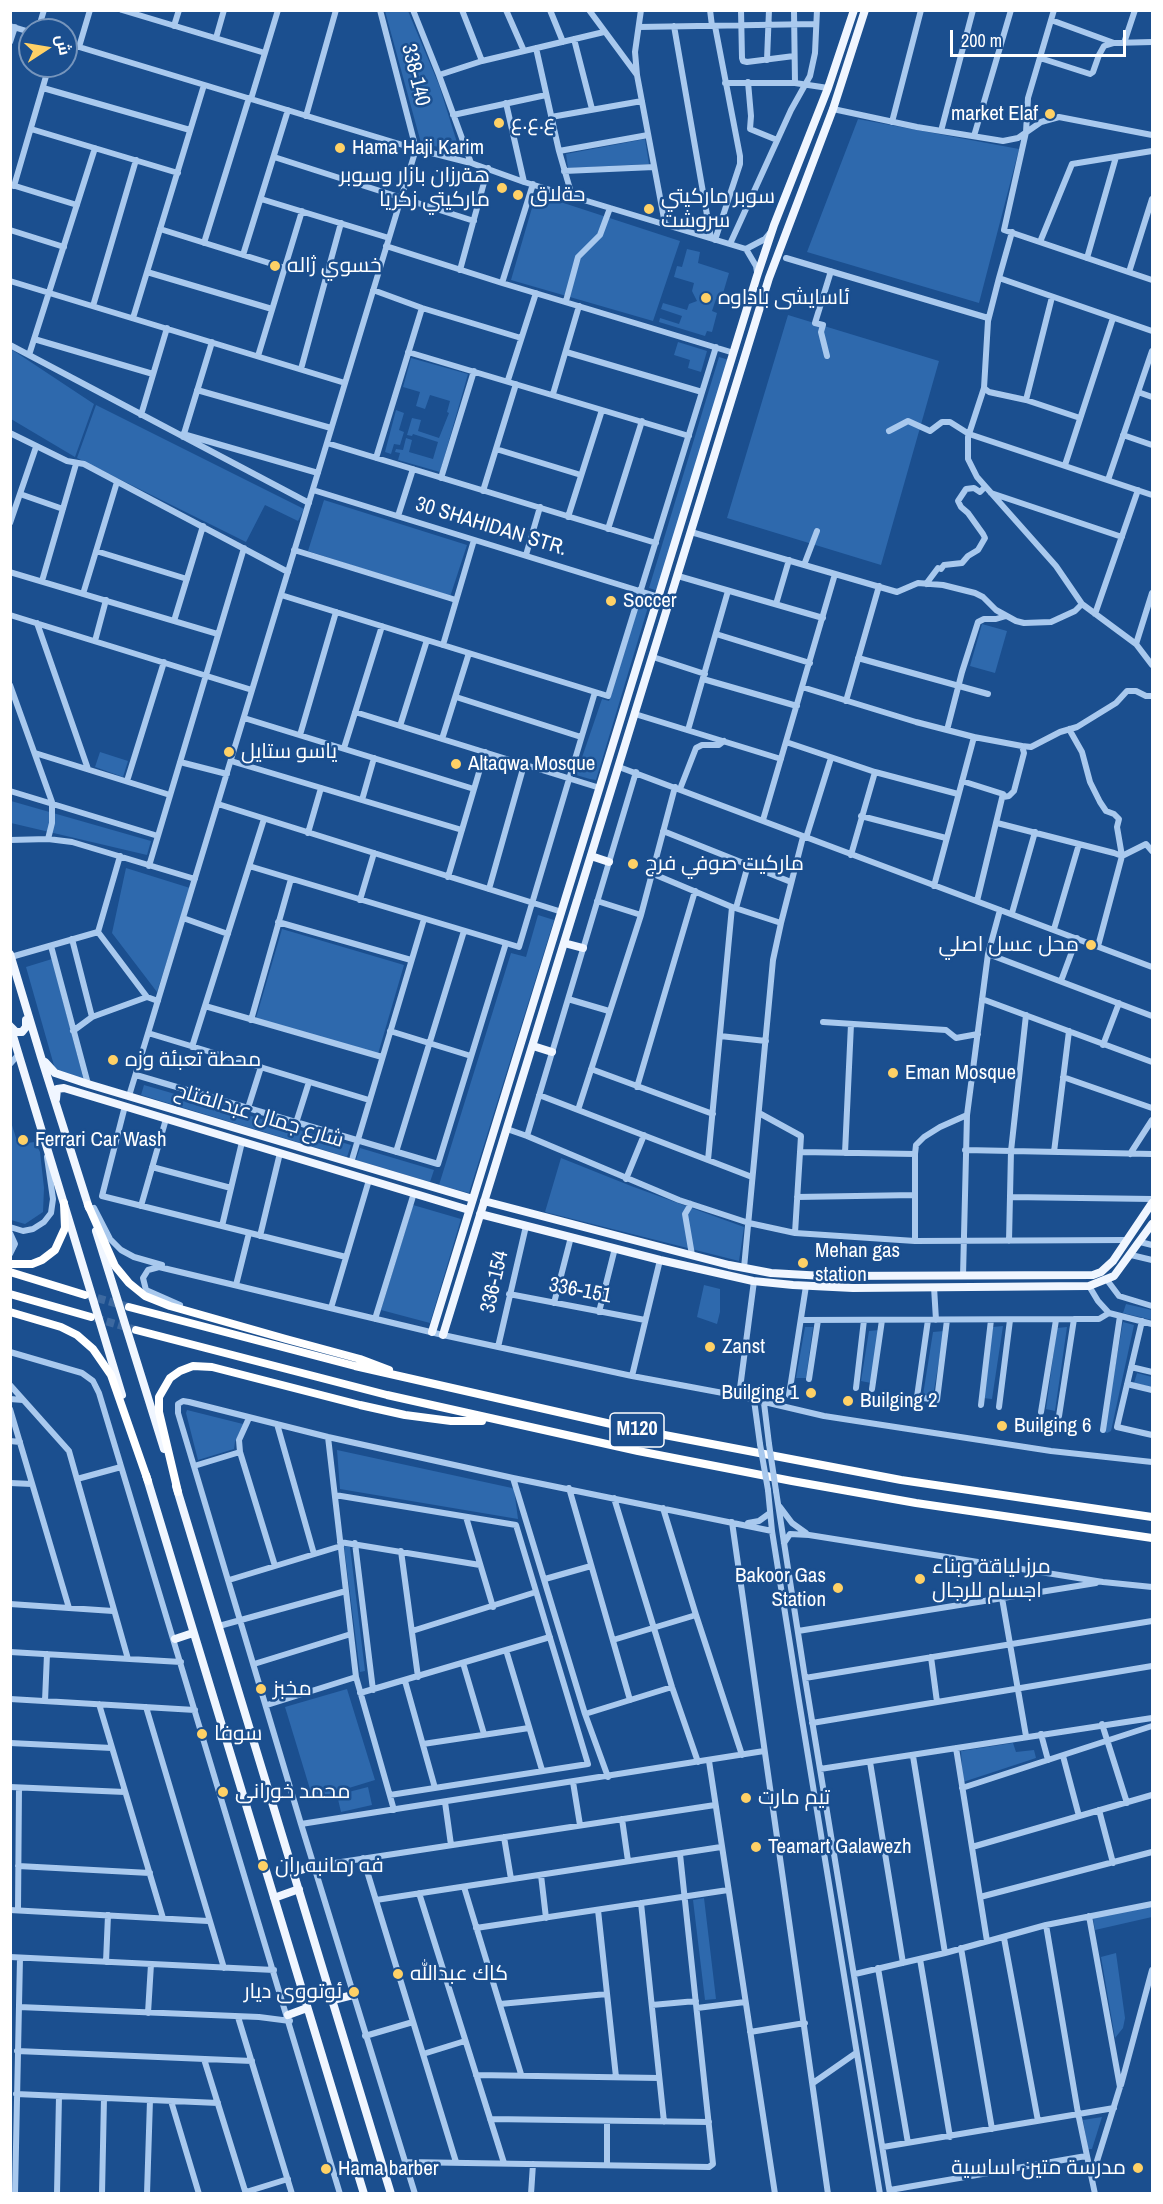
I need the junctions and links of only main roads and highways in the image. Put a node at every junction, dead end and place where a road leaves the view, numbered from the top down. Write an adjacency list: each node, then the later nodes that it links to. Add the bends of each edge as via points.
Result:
1 (854, 10): 3 (main road)
2 (865, 10): 4 (main road, via 833,109)
3 (785, 195): 4 (main road); 5 (main road)
4 (797, 201): 6 (main road)
5 (752, 296): 6 (main road); 7 (main road)
6 (763, 299): 8 (main road)
7 (637, 667): 8 (main road); 9 (main road)
8 (648, 670): 10 (main road)
9 (633, 682): 10 (main road); 16 (main road)
10 (644, 685): 11 (main road)
11 (591, 856): 12 (main road); 13 (main road)
12 (609, 862)
13 (564, 944): 14 (main road); 17 (main road)
14 (583, 948)
15 (11, 956): 18 (main road)
16 (541, 980): 17 (main road); 28 (main road)
17 (552, 984): 20 (main road)
18 (21, 992): 19 (main road, via 27,1026 19,1032); 22 (main road)
19 (10, 1026): 31 (main road)
20 (533, 1046): 21 (main road); 29 (main road)
21 (552, 1052)
22 (41, 1058): 23 (main road, شارع جمال عبدالفتاح, via 50,1070); 25 (main road)
23 (61, 1075): 24 (main road, via 57,1080); 26 (main road, شارع جمال عبدالفتاح)
24 (59, 1088): 25 (main road); 27 (main road, شارع جمال عبدالفتاح)
25 (57, 1110): 32 (main road)
26 (262, 1136): 27 (main road); 28 (main road, شارع جمال عبدالفتاح)
27 (259, 1147): 33 (main road, شارع جمال عبدالفتاح)
28 (473, 1199): 33 (main road)
29 (484, 1201): 30 (main road, via 744,1268 824,1276 1093,1275 1108,1267); 34 (main road)
30 (1152, 1201)
31 (64, 1203): 36 (highway, via 64,1228 54,1250 32,1264); 48 (main road)
32 (88, 1205): 46 (highway, via 115,1266 134,1288 153,1300 415,1378); 49 (main road)
33 (469, 1210): 44 (main road)
34 (480, 1214): 35 (main road, via 754,1281 806,1286 1089,1286 1114,1276); 45 (main road)
35 (1152, 1224)
36 (10, 1264)
37 (10, 1272): 39 (highway)
38 (10, 1294): 42 (highway)
39 (85, 1294)
40 (129, 1307): 46 (highway, M120, via 355,1366)
41 (10, 1312): 48 (highway, via 62,1327 93,1349 111,1375)
42 (91, 1317)
43 (136, 1330): 47 (highway, M120)
44 (432, 1332)
45 (442, 1335)
46 (550, 1411): 50 (highway, M120, via 901,1480)
47 (499, 1421): 49 (highway, via 451,1421 405,1415 212,1367 193,1366 171,1378 159,1397); 51 (highway, M120, via 813,1485)
48 (148, 1481): 52 (main road)
49 (178, 1492): 55 (main road)
50 (1152, 1517)
51 (1152, 1538)
52 (194, 1633): 53 (main road); 57 (main road)
53 (175, 1639)
54 (315, 1866): 55 (main road)
55 (294, 1872): 56 (main road)
56 (299, 1889): 57 (main road); 59 (main road)
57 (274, 1898): 60 (main road)
58 (353, 1995): 59 (main road)
59 (333, 2000): 63 (main road)
60 (307, 2008): 61 (main road); 62 (main road)
61 (289, 2018)
62 (364, 2193)
63 (392, 2193)

